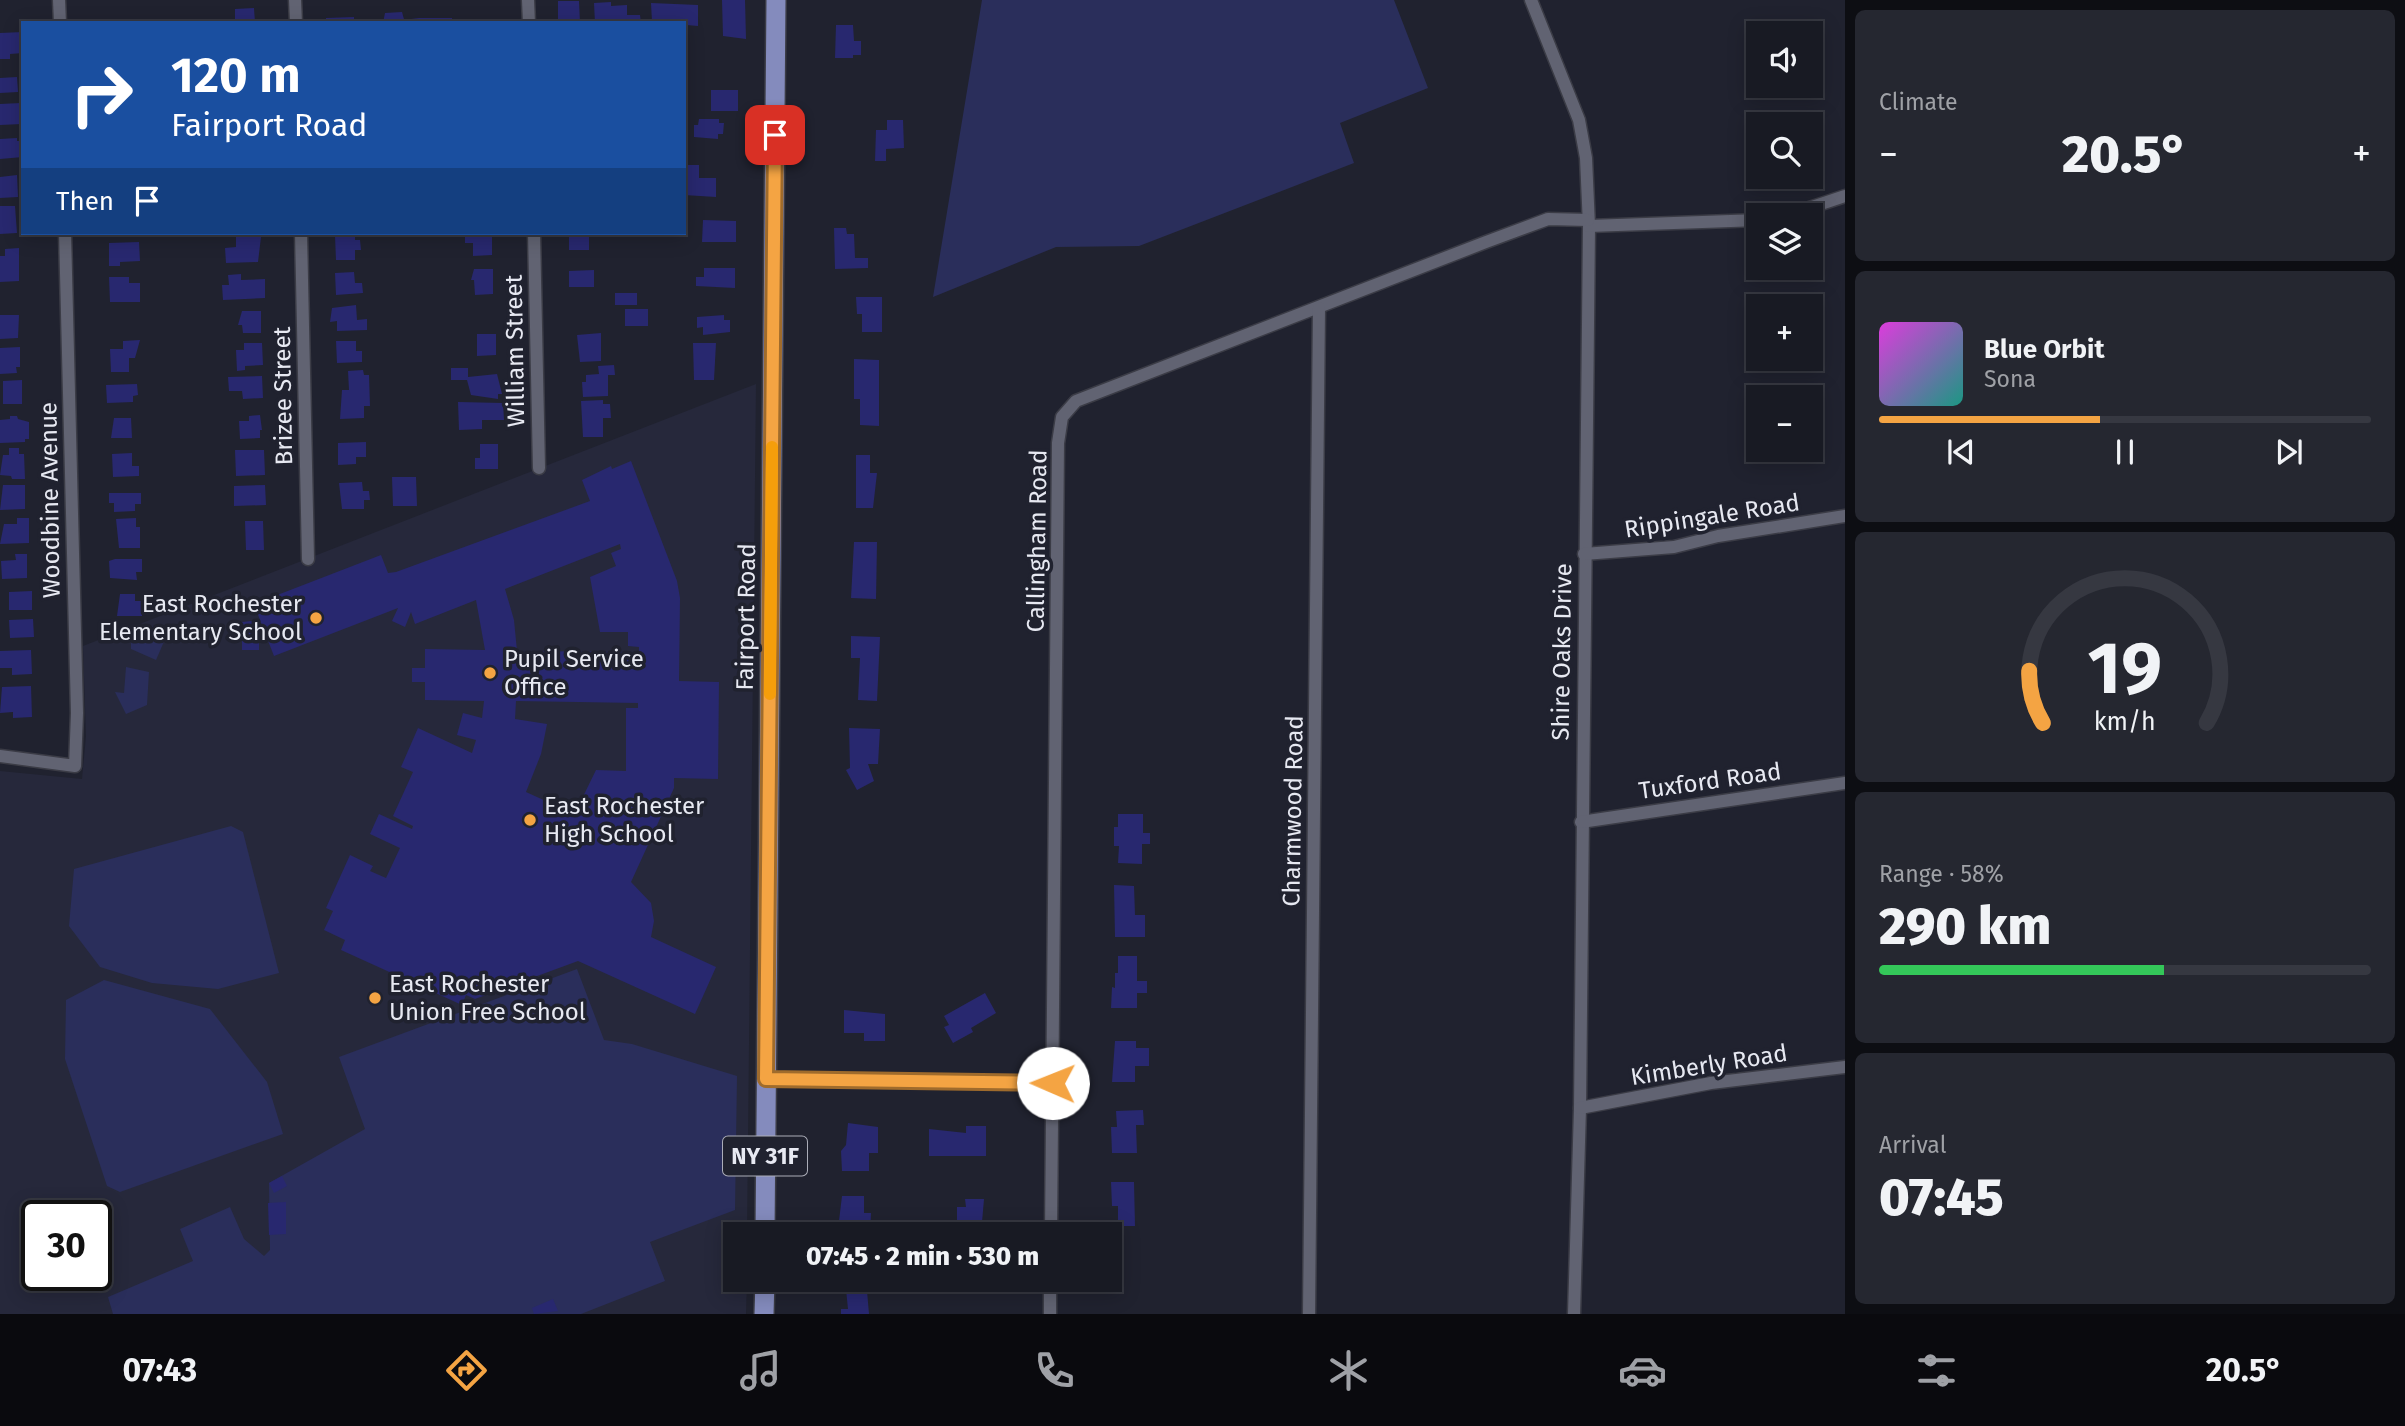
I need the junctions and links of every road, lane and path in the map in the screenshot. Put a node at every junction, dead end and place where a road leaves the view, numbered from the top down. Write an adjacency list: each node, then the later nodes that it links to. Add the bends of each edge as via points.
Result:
1 (59, 0): 6 (street)
2 (295, 0): 7 (street)
3 (528, 0): 8 (street)
4 (776, 0): 25 (main road, Fairport Road / NY 31F)
5 (1531, 0): 12 (street, Shire Oaks Drive, via 1580,120)
6 (60, 21)
7 (296, 21)
8 (529, 21)
9 (1845, 196): 10 (street)
10 (1823, 203)
11 (1746, 220): 12 (street, Callingham Road)
12 (1588, 223): 16 (street, Callingham Road, via 1548,219); 19 (street, Shire Oaks Drive)
13 (65, 235): 21 (street, Woodbine Avenue, via 75,766)
14 (301, 235): 20 (street, Brizee Street)
15 (534, 235): 17 (street, William Street)
16 (1319, 308): 26 (street, Callingham Road, via 1076,401 1062,417 1058,443); 34 (street, Charmwood Road)
17 (539, 468)
18 (1845, 516): 19 (street, Rippingale Road, via 1674,547)
19 (1584, 554): 23 (street, Shire Oaks Drive)
20 (308, 559)
21 (0, 755)
22 (1845, 783): 23 (street, Tuxford Road)
23 (1581, 822): 27 (street, Shire Oaks Drive)
24 (1845, 1067): 27 (street, Kimberly Road, via 1712,1083)
25 (766, 1079): 26 (street); 28 (main road, Fairport Road / NY 31F)
26 (1053, 1083): 29 (street, Callingham Road)
27 (1580, 1108): 35 (street, Shire Oaks Drive)
28 (765, 1222)
29 (1051, 1222)
30 (765, 1292): 32 (main road)
31 (1050, 1292): 33 (street)
32 (764, 1314)
33 (1050, 1314)
34 (1309, 1314)
35 (1574, 1314)

